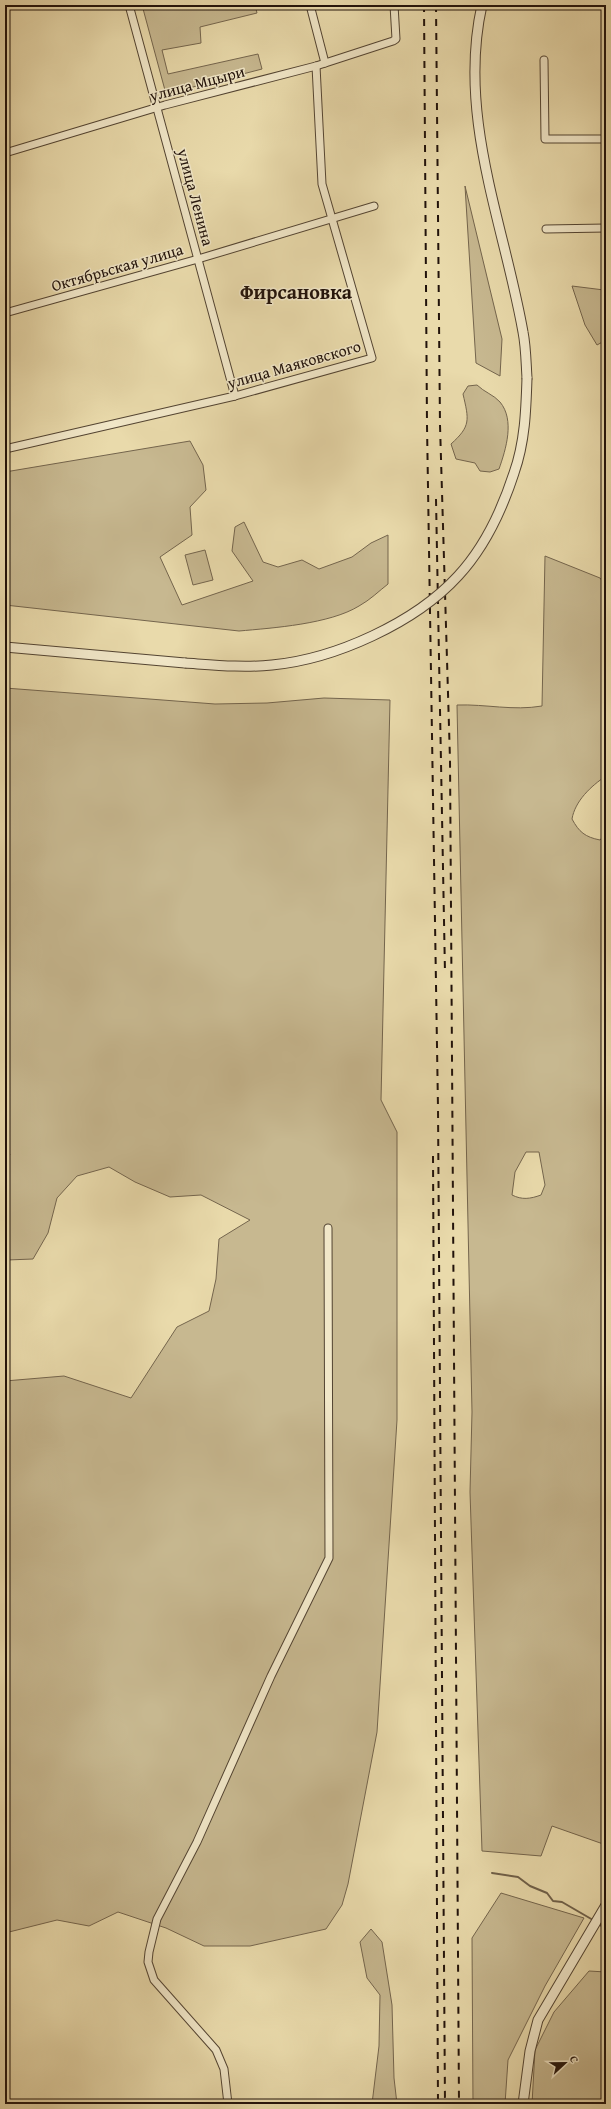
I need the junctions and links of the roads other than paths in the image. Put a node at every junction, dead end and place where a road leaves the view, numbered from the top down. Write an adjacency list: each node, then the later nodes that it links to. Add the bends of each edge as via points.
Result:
1 (129, 5): 8 (street, улица Ленина)
2 (310, 5): 6 (street)
3 (394, 5): 6 (street, улица Мцыри, via 396,39)
4 (482, 8): 19 (street, bridge, via 476,45 474,90 478,127 524,334 527,378 525,427 515,473 499,513 480,548 457,577 410,615 362,641 308,659 273,665 236,666)
5 (544, 60): 9 (street, via 545,139)
6 (325, 63): 7 (street, улица Мцыри)
7 (316, 66): 8 (street, улица Мцыри); 12 (street, улица Маяковского, via 322,184)
8 (157, 108): 10 (street, улица Мцыри); 15 (street, улица Ленина)
9 (606, 139)
10 (5, 153)
11 (374, 206): 12 (street, Октябрьская улица)
12 (330, 218): 15 (street, Октябрьская улица); 17 (street, улица Маяковского, via 372,358)
13 (606, 228): 14 (street)
14 (546, 229)
15 (198, 259): 16 (street, Октябрьская улица); 17 (street, улица Ленина)
16 (5, 313)
17 (235, 396): 18 (street, улица Маяковского)
18 (5, 449)
19 (5, 646)
20 (328, 1228): 22 (street, via 329,1558 271,1676 197,1842 157,1919 149,1952 148,1962 154,1980 216,2050 224,2068)
21 (605, 1907): 23 (street, via 538,2020 530,2051)
22 (228, 2104)
23 (524, 2104)

